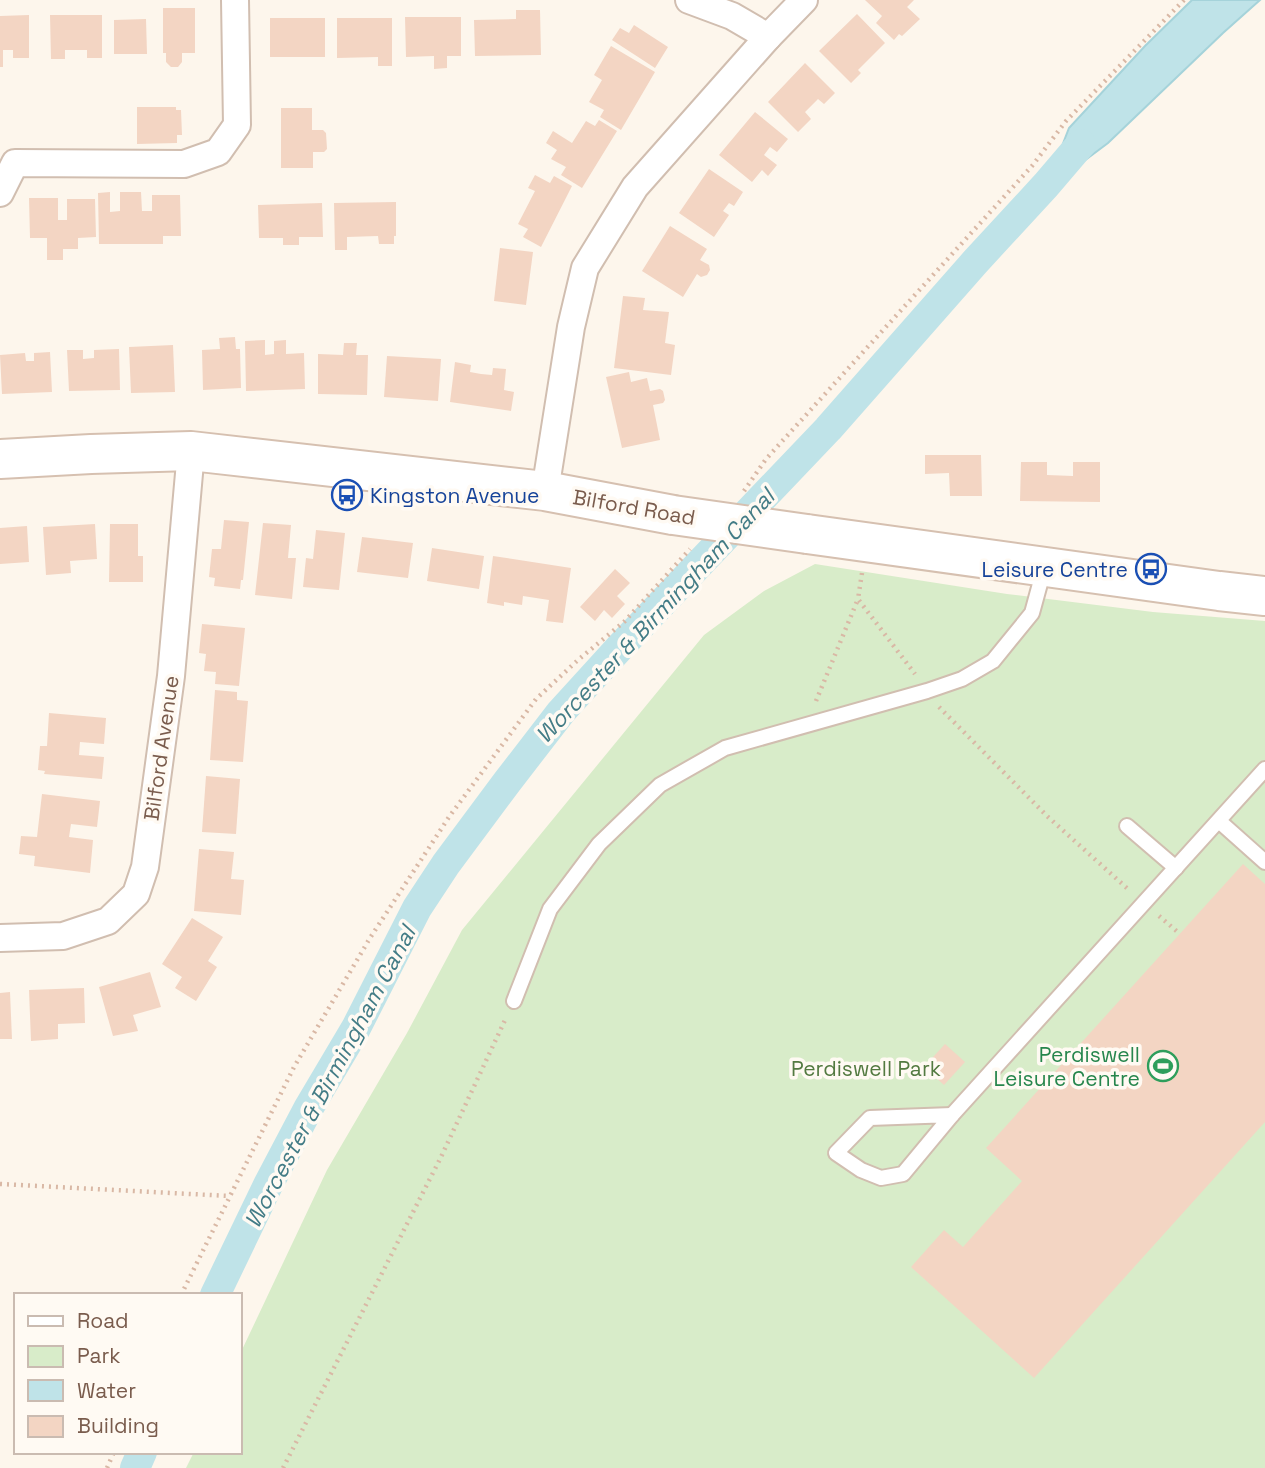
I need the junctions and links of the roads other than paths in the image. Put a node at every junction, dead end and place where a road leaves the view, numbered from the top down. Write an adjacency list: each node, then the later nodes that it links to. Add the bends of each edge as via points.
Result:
1 (235, 0): 5 (street, via 237,125 218,152 184,164 15,163)
2 (689, 0): 4 (street, via 732,16)
3 (804, 0): 4 (street)
4 (768, 37): 8 (street, via 635,187 585,268)
5 (0, 193)
6 (191, 451): 7 (main road, Bilford Road); 8 (main road, Bilford Road); 16 (street, Bilford Avenue, via 171,676 145,867 136,894 108,921 97,925 63,936)
7 (0, 459)
8 (545, 491): 9 (main road, Bilford Road, bridge, via 673,515)
9 (1044, 567): 10 (main road, Bilford Road); 17 (lane, via 1031,613 993,661 962,679 725,748 660,785 599,844 550,909)
10 (1265, 596)
11 (1265, 769): 12 (lane)
12 (1219, 821): 14 (lane); 15 (lane)
13 (1127, 826): 15 (lane)
14 (1265, 862)
15 (1176, 868): 18 (lane)
16 (0, 938)
17 (514, 1001)
18 (952, 1115): 18 (lane, via 903,1174 881,1178 836,1153 870,1118)

